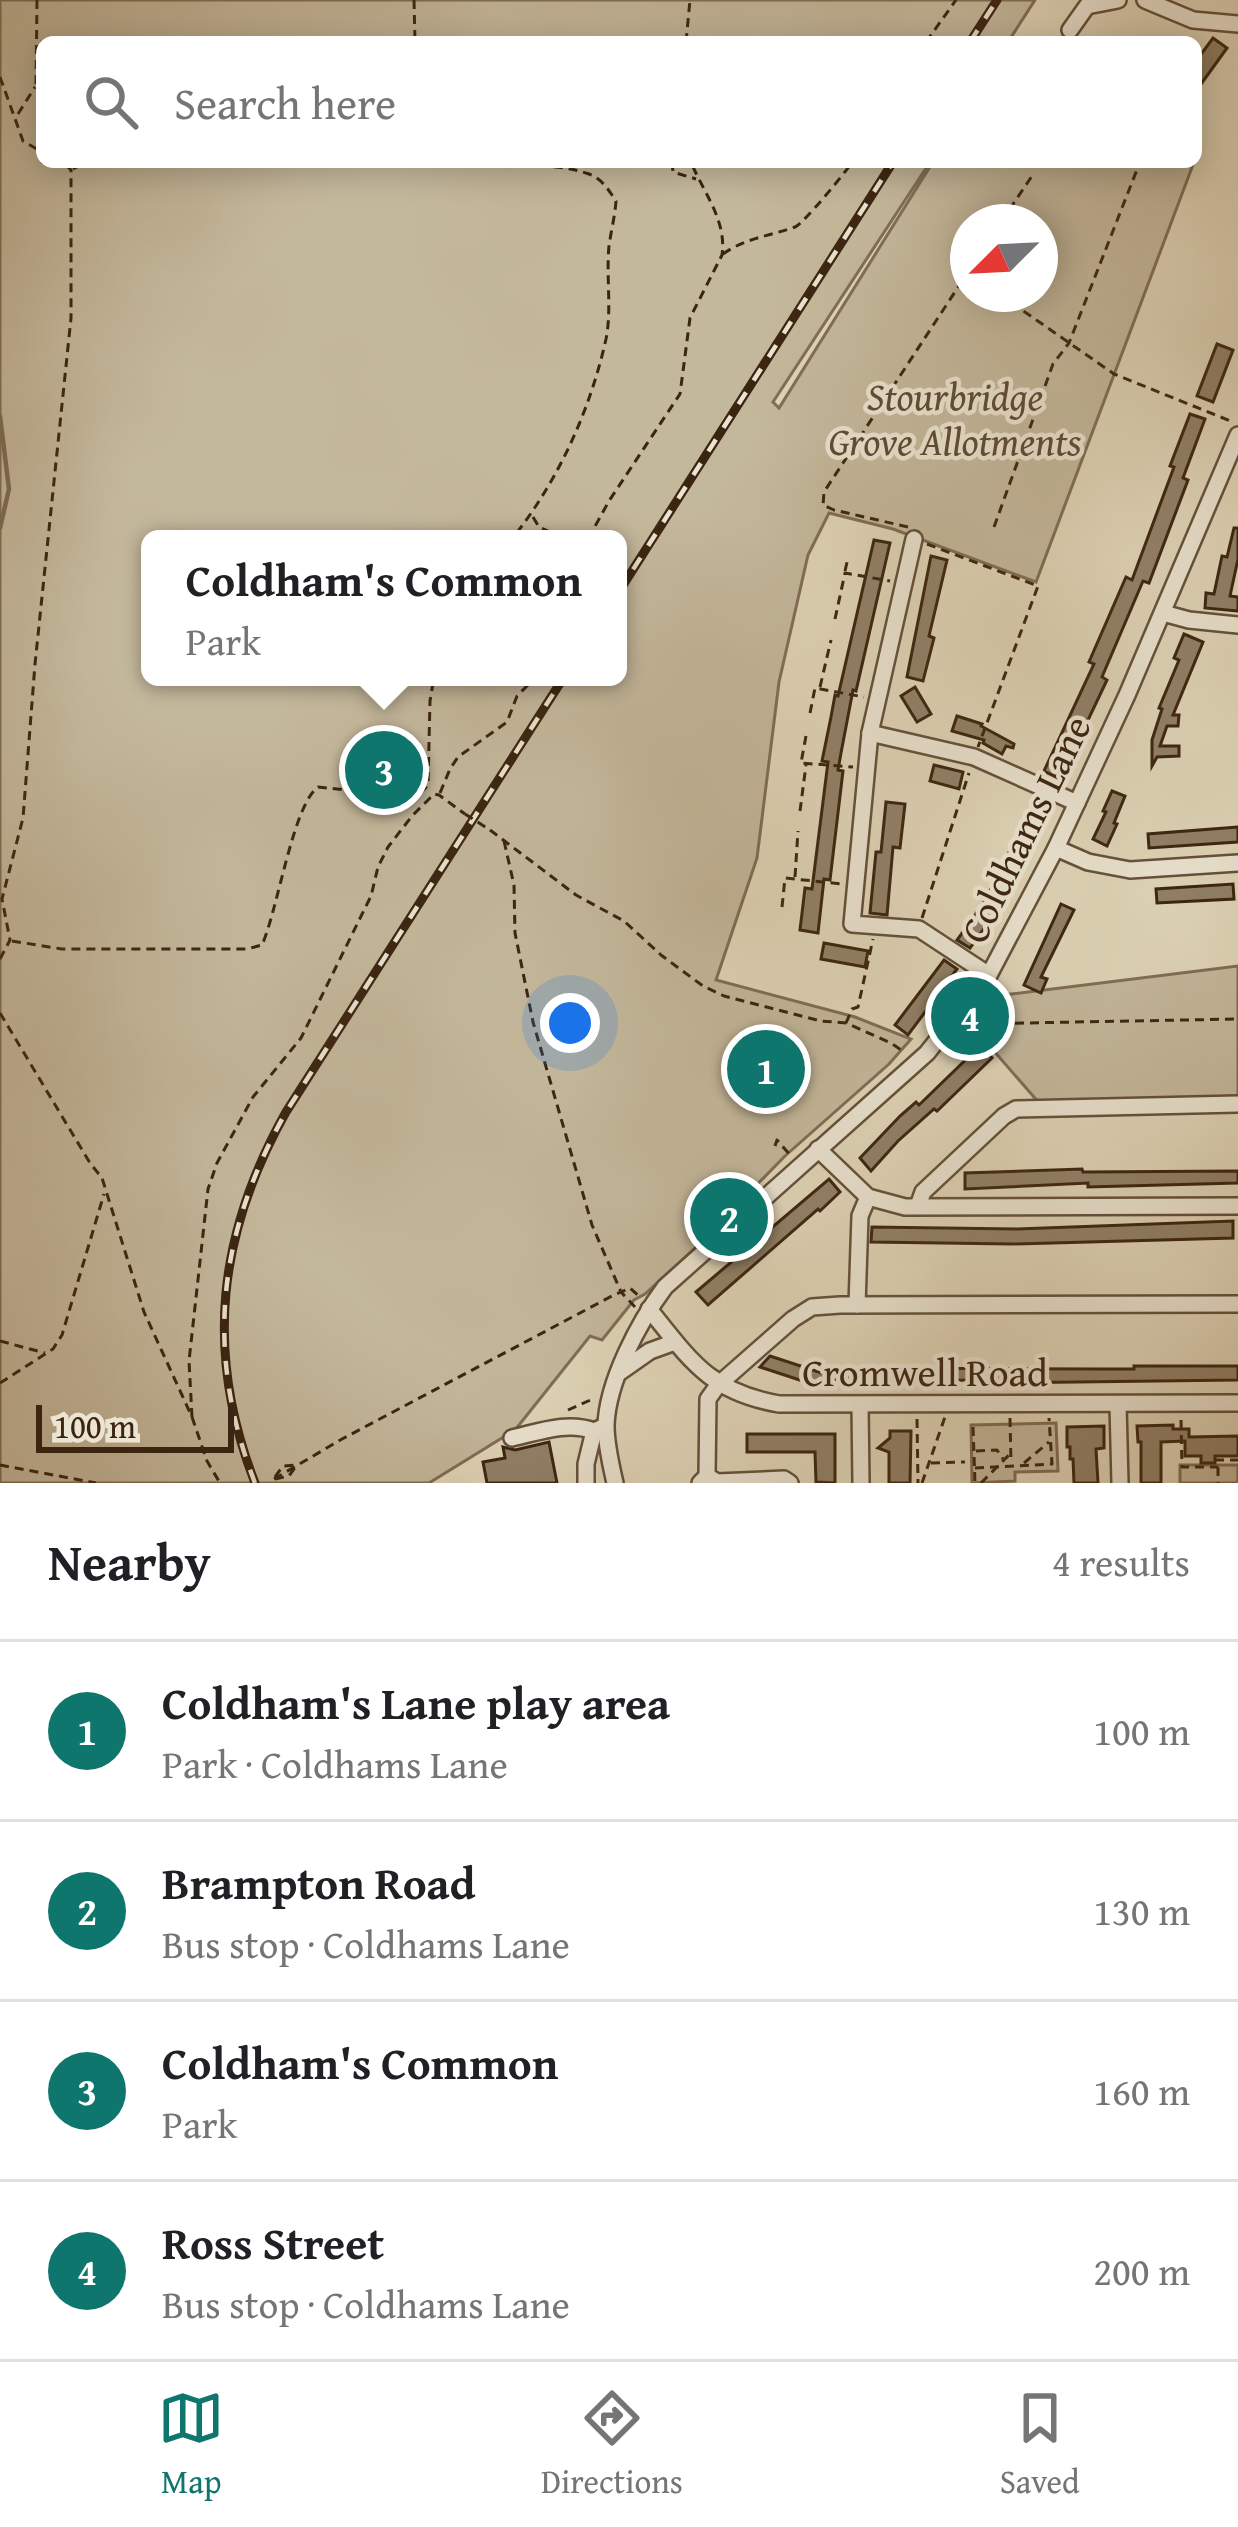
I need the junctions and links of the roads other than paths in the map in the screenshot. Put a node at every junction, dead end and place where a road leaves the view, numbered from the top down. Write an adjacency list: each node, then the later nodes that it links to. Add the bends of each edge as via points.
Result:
1 (1118, 0): 4 (street, via 1088,7)
2 (1145, 0): 3 (street, via 1193,20)
3 (1238, 24)
4 (1070, 30)
5 (1238, 435): 7 (street, Coldhams Lane)
6 (920, 535): 9 (street)
7 (1163, 613): 8 (street); 10 (street, Coldhams Lane)
8 (1238, 625)
9 (869, 733): 10 (street, via 974,757); 13 (street, via 852,925 919,929)
10 (1077, 803): 11 (street, Coldhams Lane)
11 (1056, 848): 12 (street, via 1130,870); 13 (street, Coldhams Lane)
12 (1238, 863)
13 (989, 976): 15 (street, Coldhams Lane, via 915,1064)
14 (1238, 1104): 17 (street, via 1016,1109 923,1192)
15 (818, 1148): 16 (street); 21 (street, Coldhams Lane)
16 (868, 1197): 17 (street); 20 (street, via 860,1216)
17 (918, 1206): 18 (street)
18 (1238, 1206)
19 (1238, 1304): 20 (street)
20 (857, 1305): 24 (street, via 812,1307)
21 (642, 1309): 22 (street, Cromwell Road); 23 (street, Coldhams Lane)
22 (675, 1342): 23 (street); 24 (street, Cromwell Road)
23 (619, 1373): 28 (street, Coldhams Lane)
24 (718, 1385): 27 (street, Cromwell Road, via 779,1405); 30 (street, via 708,1400)
25 (1238, 1402): 26 (street, Cromwell Road)
26 (1118, 1404): 27 (street, Cromwell Road); 35 (street)
27 (860, 1405): 34 (street)
28 (600, 1428): 29 (street); 31 (street); 32 (street, Coldhams Lane)
29 (512, 1438)
30 (704, 1479): 33 (street)
31 (586, 1483)
32 (615, 1483)
33 (790, 1483)
34 (861, 1483)
35 (1120, 1483)

